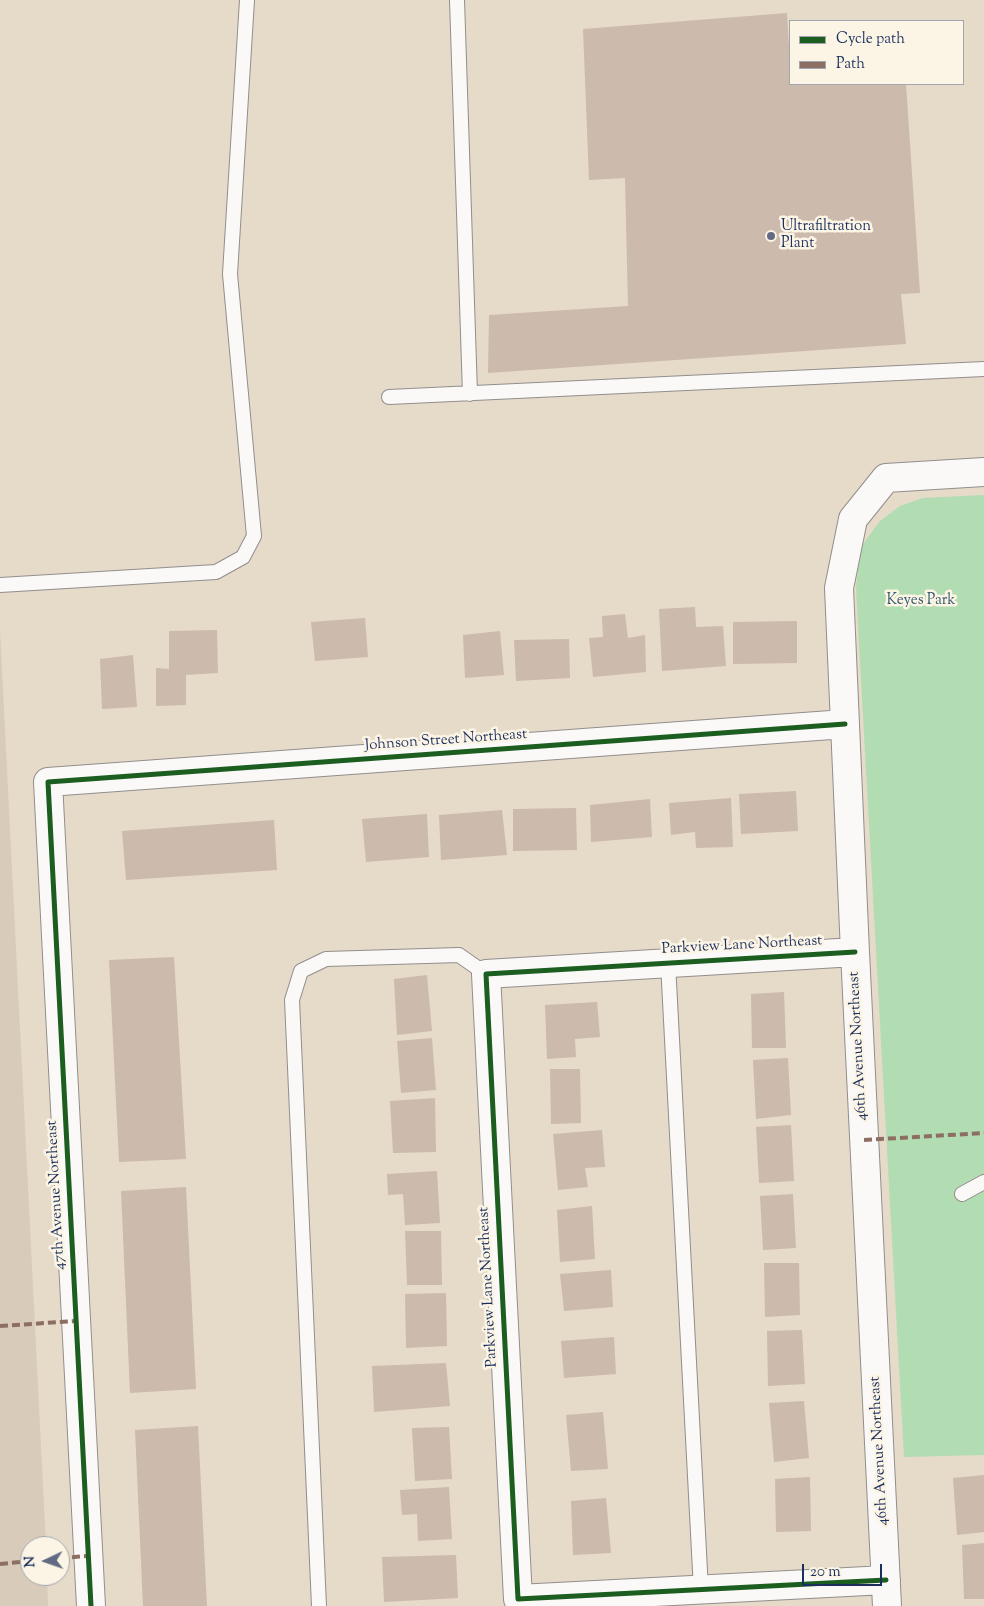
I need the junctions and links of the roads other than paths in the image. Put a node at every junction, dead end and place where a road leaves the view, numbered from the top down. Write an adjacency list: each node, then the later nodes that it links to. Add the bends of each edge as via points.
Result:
1 (247, 0): 7 (lane, via 230,274 254,536 243,557 216,572)
2 (457, 0): 4 (lane)
3 (984, 369): 4 (lane)
4 (470, 394): 5 (lane)
5 (389, 397)
6 (984, 472): 8 (street, 46th Avenue Northeast, via 886,478 853,519 839,588)
7 (0, 585)
8 (845, 724): 9 (street, Johnson Street Northeast); 10 (street, 46th Avenue Northeast)
9 (48, 782): 18 (street, 47th Avenue Northeast)
10 (855, 952): 11 (street, Parkview Lane Northeast); 16 (street, 46th Avenue Northeast)
11 (668, 963): 12 (street, Parkview Lane Northeast); 15 (lane)
12 (486, 974): 17 (street, Parkview Lane Northeast); 19 (lane, via 459,955 326,959 301,971 292,1000)
13 (984, 1182): 14 (lane)
14 (962, 1194)
15 (701, 1590): 16 (street, Parkview Lane Northeast); 17 (street, Parkview Lane Northeast)
16 (887, 1593)
17 (516, 1603)
18 (91, 1606)
19 (319, 1606)

